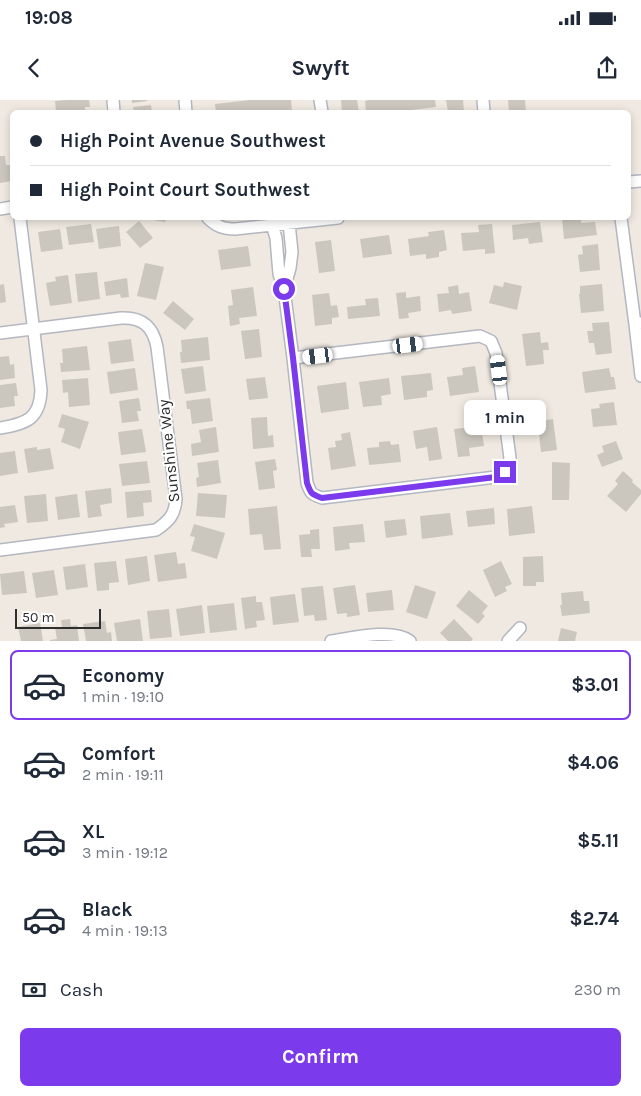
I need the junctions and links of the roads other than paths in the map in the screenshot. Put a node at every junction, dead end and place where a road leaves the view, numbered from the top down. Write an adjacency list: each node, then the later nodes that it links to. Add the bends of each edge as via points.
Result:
1 (20, 220): 9 (street)
2 (210, 220): 6 (street, via 227,229)
3 (318, 220): 5 (street)
4 (621, 220): 8 (street)
5 (289, 223): 6 (street); 7 (street, via 292,252)
6 (272, 225): 7 (street)
7 (284, 289): 11 (street)
8 (638, 324): 12 (street)
9 (34, 329): 10 (street, Sunshine Way); 13 (street, via 41,390 38,408 26,422); 14 (street, Sunshine Way, via 129,318 148,326 156,340 175,508 170,518 156,530)
10 (0, 333)
11 (293, 358): 11 (street, via 480,336 491,341 496,353 505,420 510,458 508,468 496,477 322,498 313,495 307,483)
12 (641, 376)
13 (0, 428)
14 (0, 550)
15 (520, 628): 18 (street)
16 (331, 641): 17 (street, via 393,634)
17 (410, 641)
18 (508, 641)

